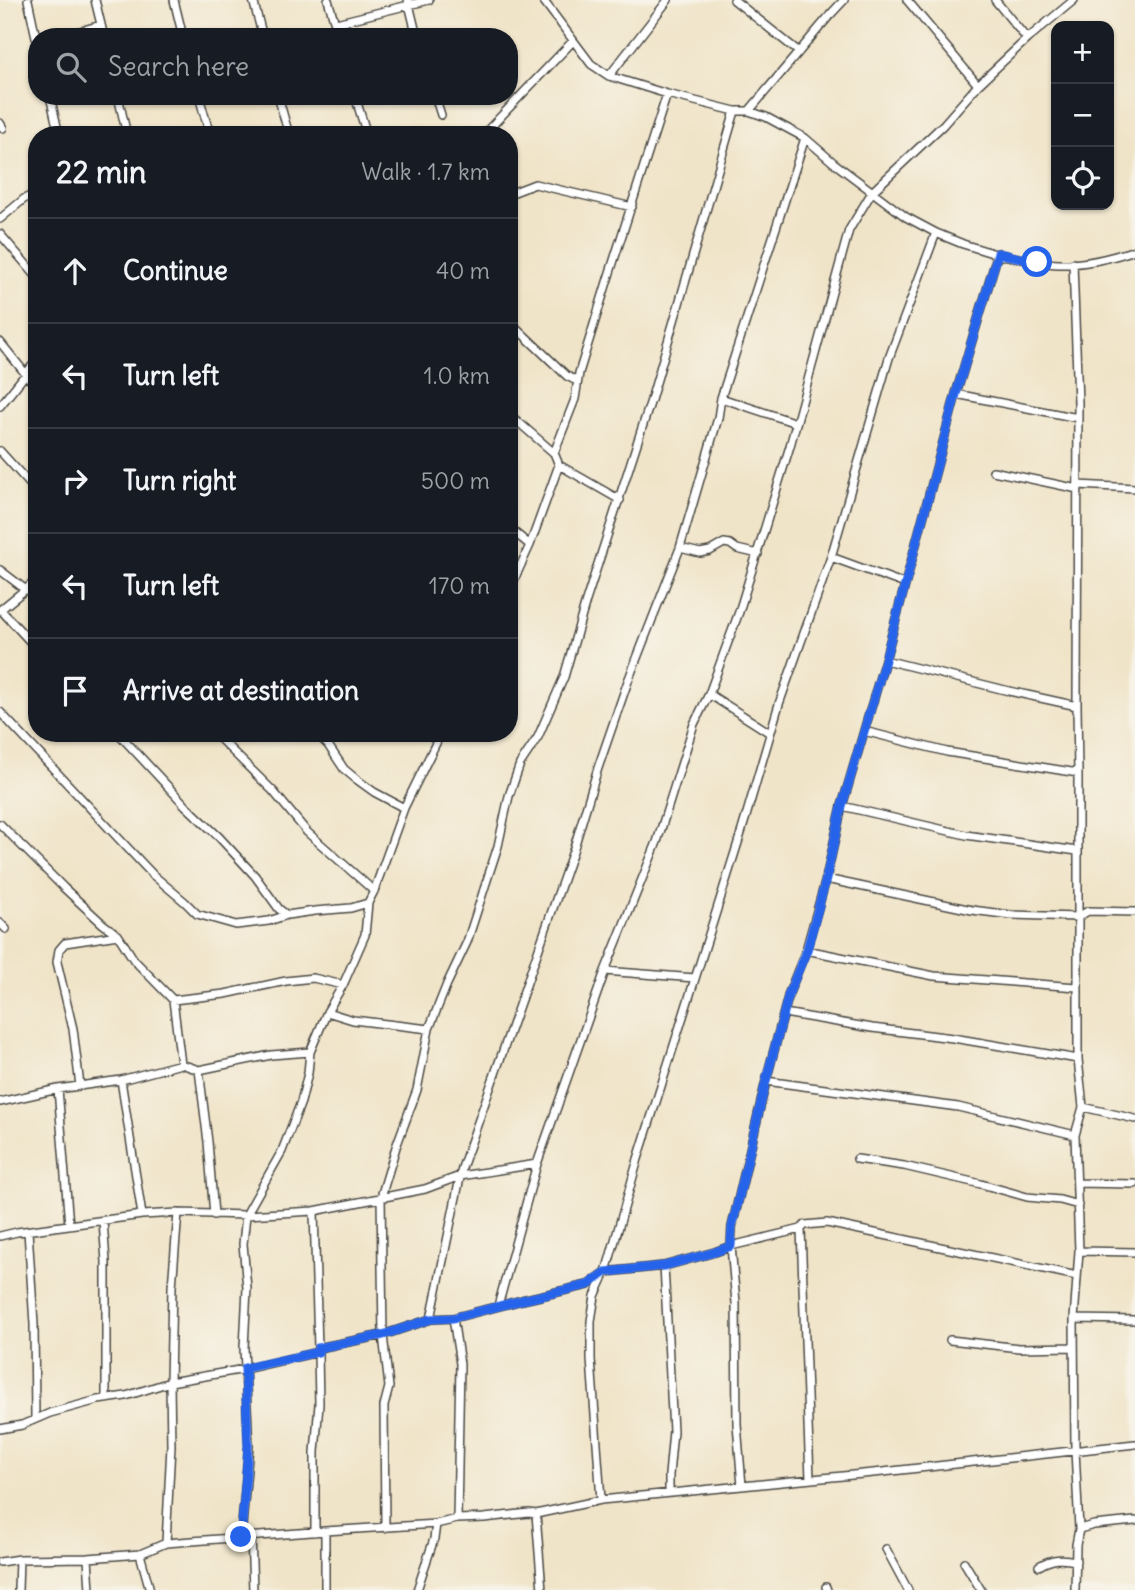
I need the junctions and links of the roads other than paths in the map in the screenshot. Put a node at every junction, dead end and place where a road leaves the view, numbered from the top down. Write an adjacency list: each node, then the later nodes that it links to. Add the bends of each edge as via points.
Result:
1 (28, 0): 17 (street)
2 (95, 0): 16 (street)
3 (174, 0): 20 (street)
4 (253, 0): 21 (street)
5 (328, 0): 15 (street)
6 (429, 0): 14 (street)
7 (668, 0): 27 (street)
8 (734, 0): 26 (street)
9 (844, 0): 26 (street)
10 (907, 0): 28 (street)
11 (995, 0): 24 (street)
12 (1074, 0): 24 (street)
13 (545, 1): 25 (street)
14 (409, 2): 15 (street); 23 (street)
15 (336, 23): 22 (street)
16 (101, 25): 18 (street); 19 (street)
17 (34, 28)
18 (90, 28)
19 (102, 28)
20 (181, 28)
21 (261, 28)
22 (337, 28)
23 (415, 28)
24 (1027, 39): 28 (street)
25 (573, 41): 27 (street, via 591,64); 30 (street)
26 (799, 52): 39 (street)
27 (609, 76): 29 (street)
28 (978, 85): 49 (street)
29 (667, 94): 38 (street); 51 (street)
30 (518, 98)
31 (52, 105): 41 (street)
32 (120, 105): 42 (street)
33 (202, 105): 43 (street)
34 (281, 105): 44 (street)
35 (358, 105): 45 (street)
36 (438, 105): 40 (street)
37 (512, 105): 46 (street)
38 (735, 111): 39 (street); 78 (street)
39 (750, 111): 47 (street)
40 (441, 114)
41 (58, 126)
42 (125, 126)
43 (207, 126)
44 (286, 126)
45 (364, 126)
46 (492, 126)
47 (805, 138): 49 (street); 66 (street)
48 (518, 191): 51 (street, via 535,184)
49 (872, 192): 53 (street); 70 (street, via 849,230)
50 (28, 197): 52 (street)
51 (632, 207): 64 (street)
52 (0, 219)
53 (936, 233): 56 (street); 83 (street, via 889,358)
54 (0, 234): 58 (street)
55 (1135, 250): 57 (street)
56 (1000, 255): 57 (street); 65 (street)
57 (1073, 263): 68 (street)
58 (28, 267)
59 (518, 330): 64 (street)
60 (0, 342): 62 (street)
61 (28, 370): 62 (street)
62 (25, 374): 63 (street); 67 (street)
63 (28, 378)
64 (577, 381): 72 (street, via 575,399)
65 (956, 394): 68 (street); 86 (street)
66 (722, 398): 70 (street); 81 (street)
67 (0, 406)
68 (1079, 418): 76 (street)
69 (518, 422): 72 (street)
70 (796, 423): 82 (street)
71 (0, 451): 75 (street)
72 (554, 453): 73 (street)
73 (559, 465): 78 (street); 80 (street)
74 (993, 471): 76 (street)
75 (28, 482)
76 (1078, 487): 77 (street); 92 (street)
77 (1135, 488)
78 (620, 500): 120 (street, via 564,677 538,737 520,764 467,942)
79 (518, 535): 80 (street)
80 (530, 545): 85 (street)
81 (680, 548): 82 (street, via 700,553 724,543); 135 (street, via 597,768 573,851)
82 (758, 554): 91 (street)
83 (831, 557): 86 (street); 95 (street)
84 (0, 570): 87 (street)
85 (518, 571)
86 (905, 584): 90 (street)
87 (26, 590): 88 (street)
88 (0, 610): 89 (street)
89 (28, 640)
90 (885, 660): 92 (street); 94 (street)
91 (709, 694): 95 (street); 113 (street)
92 (1077, 706): 100 (street)
93 (0, 712): 109 (street, via 153,875 197,914 236,925)
94 (864, 731): 100 (street, via 947,752); 101 (street)
95 (771, 733): 114 (street)
96 (126, 742): 109 (street)
97 (223, 742): 106 (street, via 307,832)
98 (324, 742): 102 (street, via 356,779)
99 (437, 742): 102 (street)
100 (1078, 773): 104 (street)
101 (842, 806): 104 (street, via 966,835); 105 (street)
102 (404, 808): 106 (street)
103 (0, 824): 111 (street)
104 (1077, 851): 110 (street)
105 (826, 879): 110 (street, via 972,910); 112 (street)
106 (374, 891): 107 (street)
107 (368, 903): 109 (street); 115 (street, via 365,934)
108 (1135, 912): 110 (street, via 1088,911)
109 (287, 915)
110 (1077, 917): 116 (street)
111 (118, 935): 117 (street, via 134,960); 127 (street, via 65,943 59,950 57,962 73,1029)
112 (807, 950): 116 (street, via 934,976); 119 (street)
113 (605, 971): 114 (street); 134 (street)
114 (695, 978): 154 (street)
115 (343, 985): 117 (street, via 313,978); 118 (street)
116 (1077, 987): 122 (street)
117 (173, 1000): 123 (street)
118 (327, 1012): 120 (street); 121 (street)
119 (784, 1013): 122 (street); 126 (street)
120 (429, 1029): 138 (street, via 417,1090)
121 (310, 1052): 124 (street); 144 (street, via 301,1102 282,1151)
122 (1078, 1059): 130 (street)
123 (181, 1064): 124 (street); 125 (street)
124 (199, 1070): 143 (street)
125 (121, 1080): 127 (street); 142 (street)
126 (766, 1081): 132 (street, via 958,1107); 150 (street)
127 (80, 1086): 128 (street)
128 (58, 1089): 129 (street); 146 (street)
129 (0, 1102)
130 (1083, 1107): 131 (street); 132 (street)
131 (1135, 1119)
132 (1076, 1135): 136 (street)
133 (857, 1159): 139 (street)
134 (537, 1164): 135 (street); 156 (street)
135 (460, 1176): 138 (street, via 425,1189); 158 (street)
136 (1077, 1183): 137 (street); 139 (street)
137 (1135, 1184)
138 (381, 1197): 140 (street); 161 (street)
139 (1078, 1205): 151 (street)
140 (314, 1211): 144 (street); 164 (street)
141 (178, 1213): 142 (street); 143 (street); 166 (street)
142 (142, 1215): 145 (street)
143 (214, 1215): 144 (street)
144 (246, 1215): 165 (street)
145 (103, 1221): 146 (street); 167 (street)
146 (69, 1225): 148 (street)
147 (801, 1229): 150 (street); 155 (street, via 827,1223); 172 (street)
148 (29, 1231): 149 (street); 168 (street)
149 (0, 1236)
150 (731, 1246): 153 (street); 173 (street)
151 (1079, 1251): 152 (street); 155 (street)
152 (1135, 1252)
153 (664, 1266): 154 (street); 174 (street, via 672,1394)
154 (606, 1272): 156 (street, via 588,1285); 175 (street, via 591,1321)
155 (1077, 1276): 159 (street)
156 (498, 1306): 157 (street)
157 (453, 1318): 158 (street); 177 (street, via 460,1364)
158 (431, 1319): 161 (street)
159 (1073, 1319): 160 (street); 163 (street)
160 (1135, 1320)
161 (383, 1335): 164 (street); 180 (street, via 389,1387 384,1406)
162 (950, 1340): 163 (street, via 1019,1348)
163 (1074, 1347): 171 (street)
164 (318, 1350): 165 (street); 183 (street)
165 (245, 1368): 166 (street); 185 (street, via 248,1446)
166 (170, 1382): 167 (street); 186 (street)
167 (106, 1399): 168 (street)
168 (35, 1418): 169 (street)
169 (0, 1429)
170 (1135, 1444): 171 (street)
171 (1075, 1450): 172 (street); 181 (street)
172 (810, 1479): 173 (street)
173 (742, 1486): 174 (street)
174 (669, 1493): 175 (street)
175 (601, 1500): 176 (street)
176 (536, 1514): 177 (street); 201 (street)
177 (457, 1519): 179 (street)
178 (1135, 1521): 181 (street)
179 (436, 1524): 180 (street); 200 (street)
180 (385, 1528): 182 (street)
181 (1079, 1529): 191 (street)
182 (325, 1531): 183 (street); 199 (street)
183 (315, 1532): 184 (street)
184 (251, 1536): 185 (street); 198 (street)
185 (241, 1537): 186 (street)
186 (166, 1543): 188 (street)
187 (886, 1549): 202 (street)
188 (140, 1554): 189 (street); 197 (street)
189 (89, 1558): 190 (street); 196 (street)
190 (19, 1559): 192 (street); 195 (street)
191 (1076, 1560): 194 (street, via 1054,1559); 204 (street)
192 (0, 1562)
193 (964, 1562): 203 (street)
194 (1040, 1566)
195 (18, 1590)
196 (90, 1590)
197 (150, 1590)
198 (253, 1590)
199 (325, 1590)
200 (417, 1590)
201 (542, 1590)
202 (908, 1590)
203 (981, 1590)
204 (1075, 1590)

